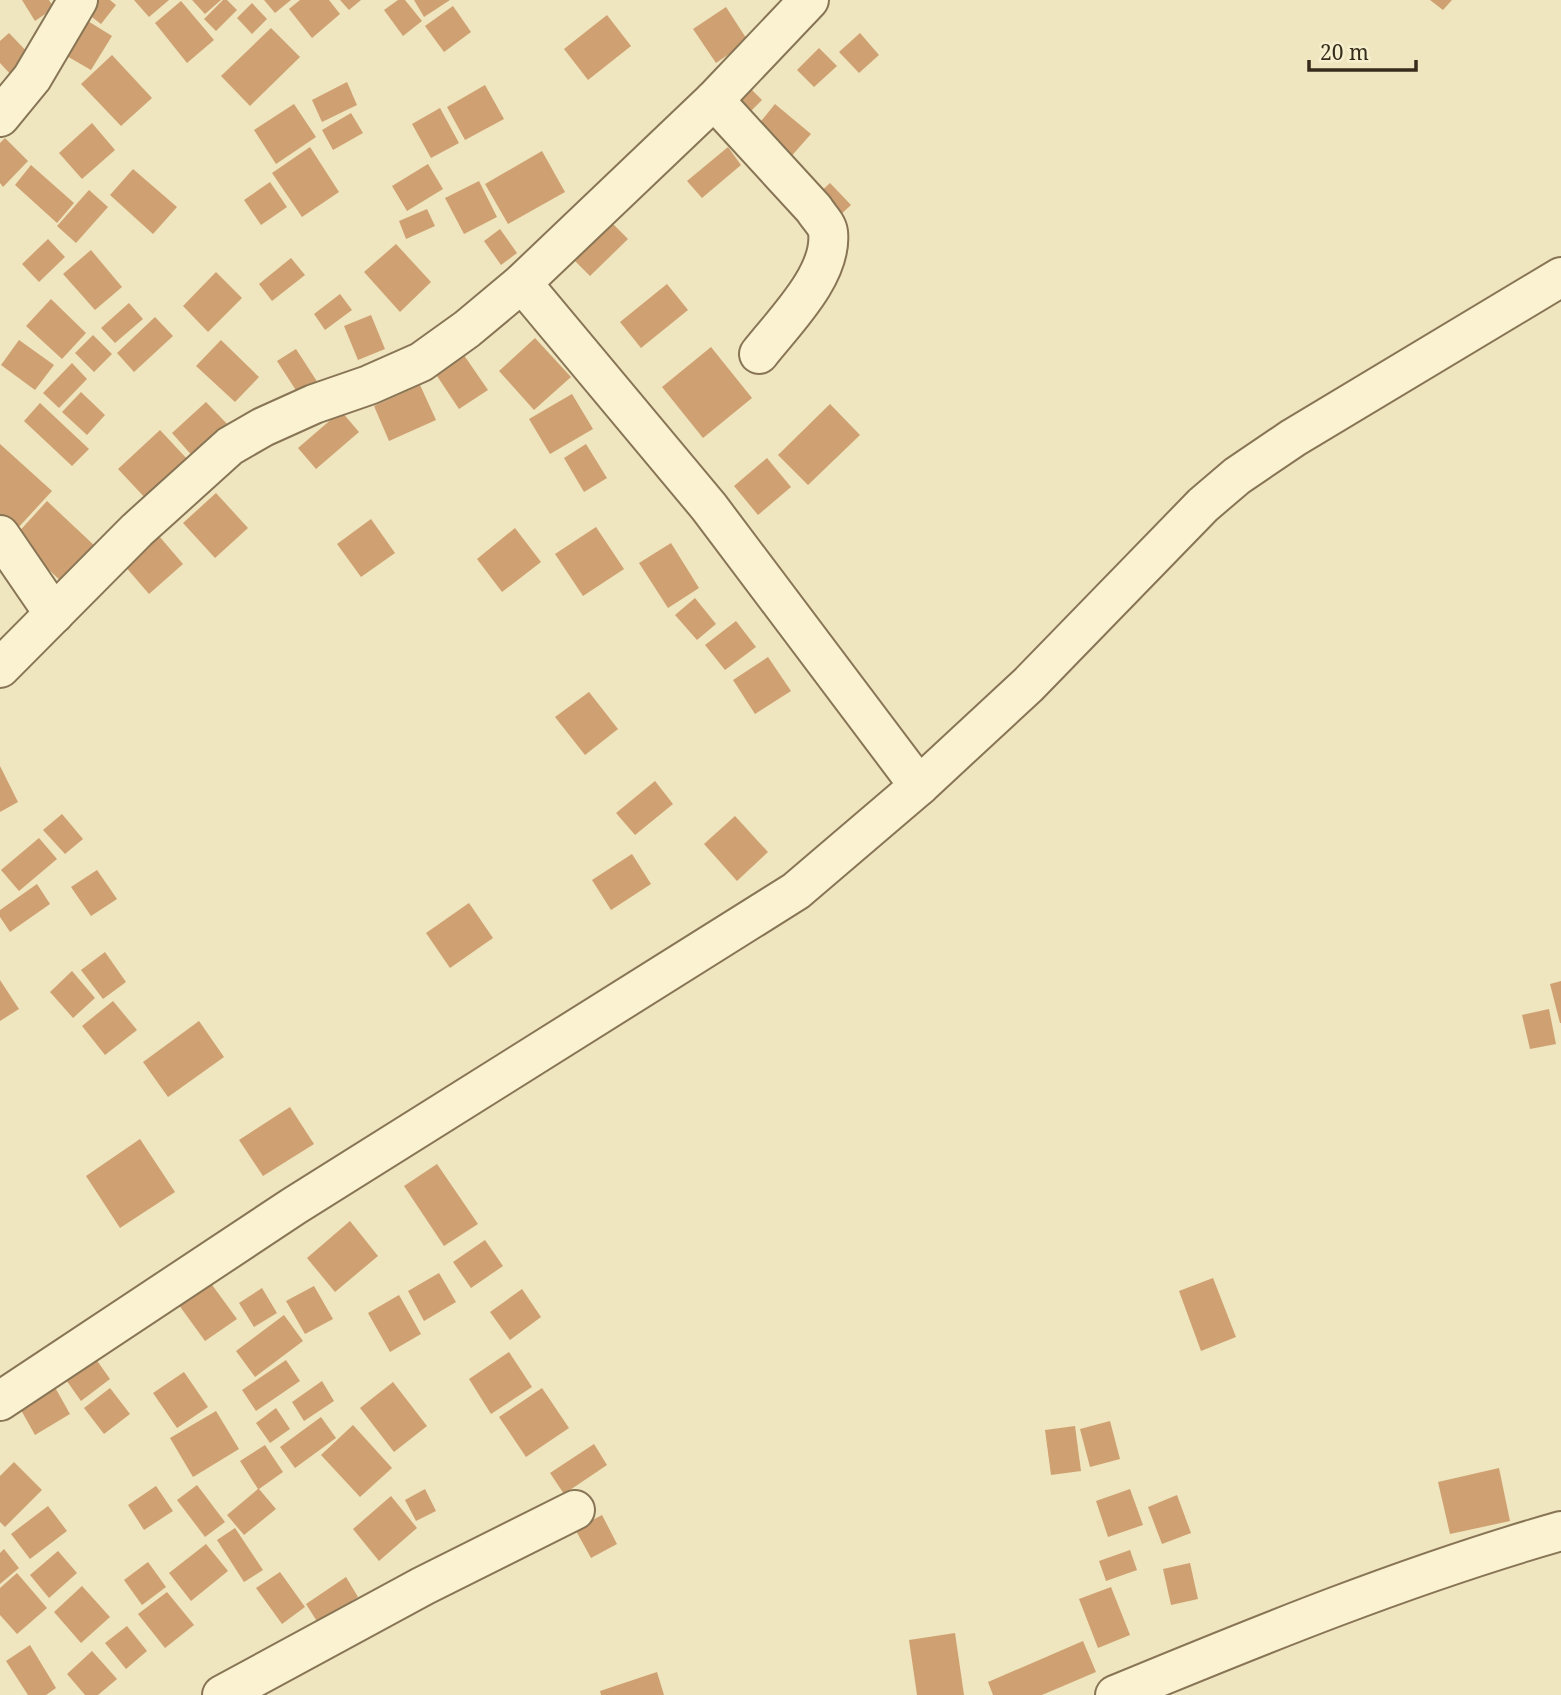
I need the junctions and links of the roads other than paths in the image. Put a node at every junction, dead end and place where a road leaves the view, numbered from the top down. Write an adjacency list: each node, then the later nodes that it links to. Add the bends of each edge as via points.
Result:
1 (78, 0): 4 (street, via 32,78)
2 (809, 0): 3 (street)
3 (715, 100): 6 (street); 7 (street, via 828,229 828,250 820,272)
4 (0, 117)
5 (1561, 276): 11 (street, via 1237,476 1203,505 1028,685)
6 (522, 283): 9 (street, via 421,362 314,404 230,446); 11 (street, via 709,507)
7 (759, 354)
8 (0, 535): 9 (street)
9 (54, 614): 10 (street)
10 (0, 668)
11 (919, 786): 12 (street, via 796,891 293,1206)
12 (0, 1401)
13 (575, 1510): 15 (street, via 422,1586)
14 (1561, 1531): 16 (street, via 1493,1550)
15 (222, 1695)
16 (1115, 1695)

